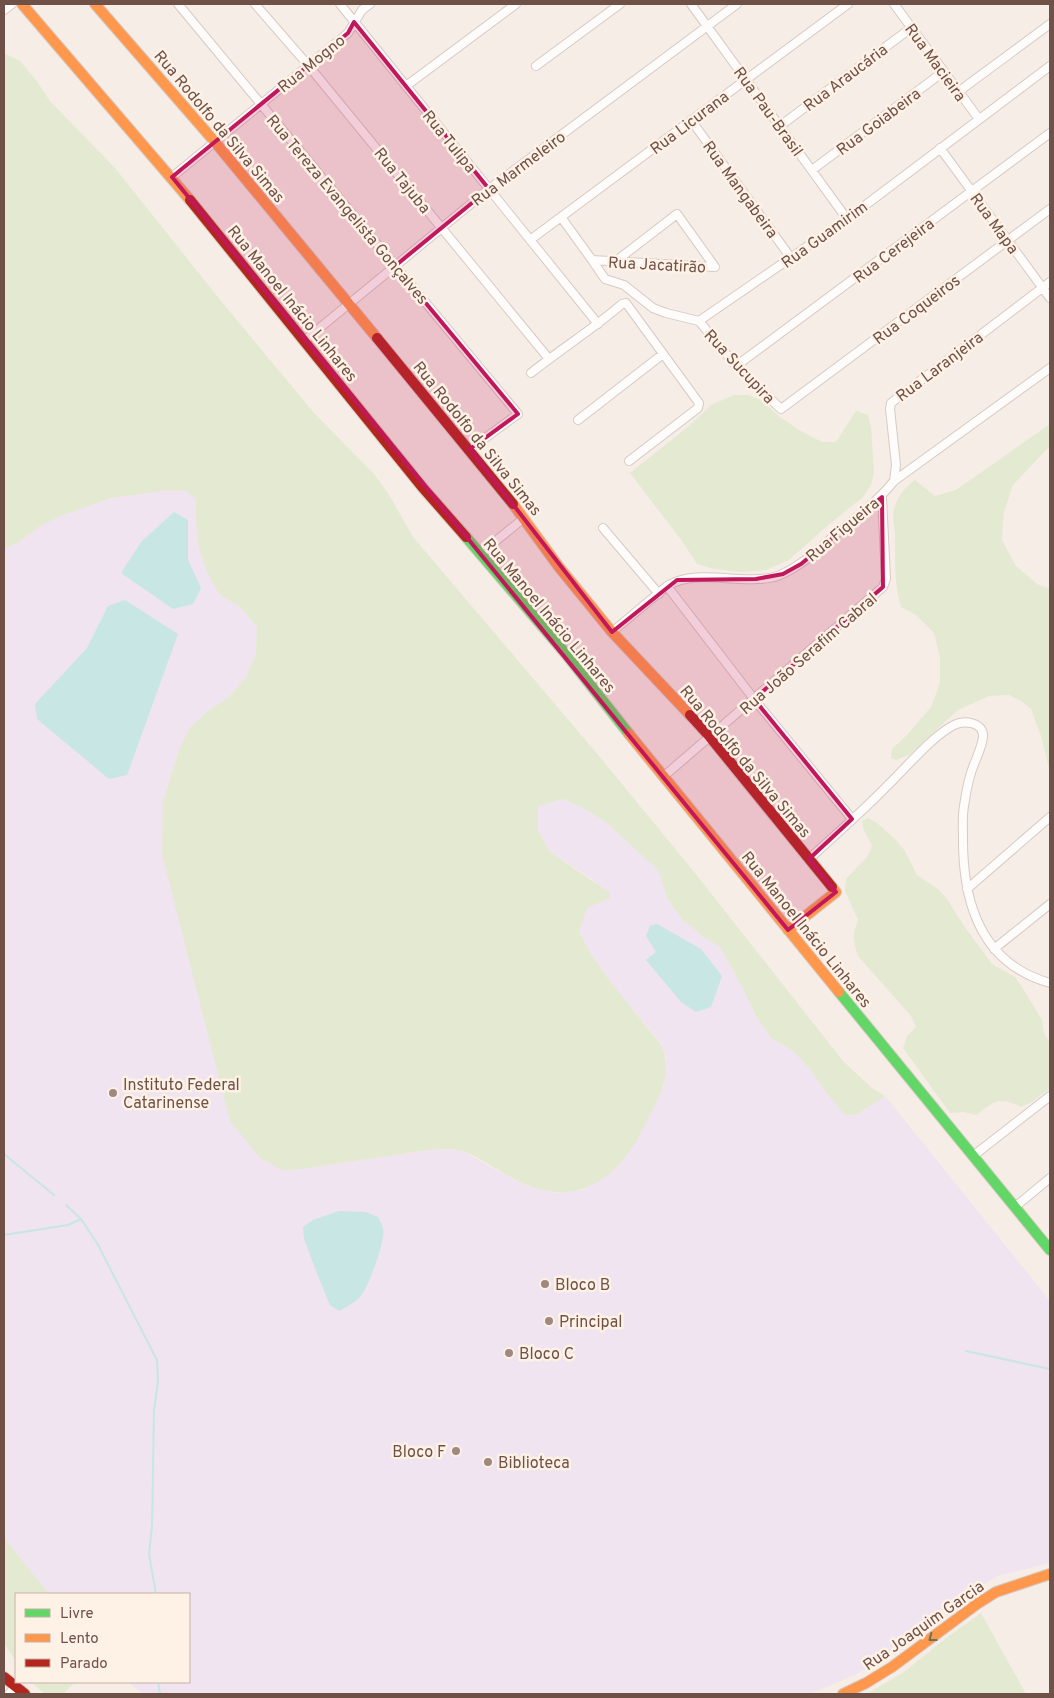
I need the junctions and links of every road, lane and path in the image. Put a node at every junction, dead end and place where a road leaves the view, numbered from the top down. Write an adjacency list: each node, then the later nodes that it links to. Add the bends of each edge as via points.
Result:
1 (12, 4): 14 (street)
2 (22, 4): 34 (main road, Rua Manoel Inácio Linhares)
3 (95, 4): 31 (main road, Rua Rodolfo da Silva Simas)
4 (178, 4): 26 (street, Rua Tereza Evangelista Gonçalves)
5 (255, 4): 19 (street, Rua Tajuba)
6 (340, 4): 15 (street, Rua Tulipa)
7 (370, 4): 15 (street, Rua Mogno)
8 (516, 4): 24 (street)
9 (620, 4): 20 (street)
10 (691, 4): 17 (street, Rua Pau-Brasil)
11 (737, 4): 17 (street, Rua Marmeleiro)
12 (848, 4): 23 (street, Rua Licurana)
13 (894, 4): 18 (street, Rua Macieira)
14 (4, 10)
15 (354, 22): 19 (street, Rua Mogno, via 348,33); 24 (street, Rua Tulipa)
16 (1050, 24): 25 (street)
17 (707, 26): 23 (street, Rua Pau-Brasil); 35 (street, Rua Marmeleiro)
18 (911, 28): 22 (street, Rua Macieira); 29 (street, Rua Araucária)
19 (308, 65): 26 (street, Rua Mogno); 40 (street, Rua Tajuba)
20 (536, 66)
21 (1050, 66): 27 (street, Rua Guamirim)
22 (943, 72): 25 (street, Rua Macieira); 33 (street, Rua Goiabeira)
23 (746, 80): 28 (street, Rua Licurana); 29 (street, Rua Pau-Brasil)
24 (406, 86): 35 (street, Rua Tulipa)
25 (958, 92): 27 (street, Rua Macieira)
26 (261, 104): 31 (street, Rua Mogno); 46 (street, Rua Tereza Evangelista Gonçalves)
27 (979, 119): 32 (street, Rua Guamirim)
28 (691, 120): 38 (street, Rua Licurana); 43 (street, Rua Mangabeira)
29 (780, 126): 33 (street, Rua Pau-Brasil)
30 (1050, 133): 36 (street, Rua Cerejeira)
31 (215, 142): 34 (street, Rua Mogno); 50 (main road, Rua Rodolfo da Silva Simas)
32 (940, 148): 36 (street, Rua Mapa); 39 (street, Rua Guamirim)
33 (812, 170): 39 (street, Rua Pau-Brasil)
34 (172, 178): 53 (main road, Rua Manoel Inácio Linhares)
35 (489, 189): 40 (street, Rua Marmeleiro); 41 (street, Rua Tulipa)
36 (972, 192): 42 (street, Rua Mapa); 56 (street, Rua Cerejeira)
37 (1050, 209): 42 (street, Rua Coqueiros)
38 (562, 217): 41 (street, Rua Licurana); 44 (street, Rua Jacatirão)
39 (846, 218): 43 (street, Rua Guamirim)
40 (442, 228): 46 (street, Rua Marmeleiro); 55 (street, Rua Tajuba)
41 (530, 240): 52 (street, Rua Tulipa)
42 (1008, 240): 48 (street, Rua Mapa); 59 (street, Rua Coqueiros)
43 (791, 258): 51 (street, Rua Guamirim)
44 (592, 260): 45 (street, Rua Jacatirão); 51 (street, via 605,279 624,285 657,311)
45 (616, 261): 45 (street, Rua Jacatirão, via 677,214 715,267)
46 (395, 266): 50 (street, Rua Marmeleiro); 61 (street, Rua Tereza Evangelista Gonçalves, via 518,414)
47 (1050, 282): 48 (street, Rua Laranjeira)
48 (1043, 288): 49 (street, Rua Mapa); 63 (street, Rua Laranjeira, via 891,403 896,466)
49 (1050, 298)
50 (350, 304): 53 (street, Rua Marmeleiro); 61 (main road, Rua Rodolfo da Silva Simas)
51 (699, 321): 56 (street, Rua Sucupira)
52 (598, 324): 54 (street, via 626,304); 55 (street)
53 (306, 340): 67 (main road, Rua Manoel Inácio Linhares, via 423,488)
54 (663, 354): 60 (street); 62 (street, via 699,406)
55 (549, 359): 58 (street)
56 (736, 366): 59 (street, Rua Sucupira)
57 (1050, 368): 63 (street, Rua Figueira)
58 (531, 373)
59 (781, 409)
60 (578, 420)
61 (470, 449): 65 (main road, Rua Rodolfo da Silva Simas)
62 (630, 461)
63 (894, 481): 64 (street, Rua Figueira)
64 (882, 496): 68 (street, Rua Figueira, via 801,564 778,576 756,579 688,577); 71 (street, Rua João Serafim Cabral, via 886,579 883,587)
65 (524, 518): 67 (street); 70 (main road, Rua Rodolfo da Silva Simas)
66 (603, 528): 69 (street)
67 (480, 554): 73 (main road, Rua Manoel Inácio Linhares, via 566,654)
68 (667, 586): 69 (street, Rua Figueira); 71 (street)
69 (659, 594): 70 (street, Rua Figueira)
70 (612, 632): 72 (main road, Rua Rodolfo da Silva Simas)
71 (754, 699): 72 (street, Rua João Serafim Cabral); 75 (street)
72 (710, 737): 73 (street, Rua João Serafim Cabral); 76 (main road, Rua Rodolfo da Silva Simas)
73 (663, 777): 79 (main road, Rua Manoel Inácio Linhares)
74 (1050, 816): 77 (street)
75 (852, 819): 76 (street); 77 (street, via 947,729 958,723 974,723 983,737 963,808)
76 (809, 859): 79 (main road, Rua Rodolfo da Silva Simas, via 836,892)
77 (966, 889): 80 (street, via 979,927)
78 (1050, 904): 80 (street)
79 (788, 930): 83 (main road, Rua Manoel Inácio Linhares)
80 (994, 949): 81 (street, via 1029,976)
81 (1050, 983)
82 (1050, 1096): 83 (street)
83 (973, 1156): 85 (main road, Rua Manoel Inácio Linhares)
84 (1050, 1178): 85 (street)
85 (1015, 1207): 86 (main road, Rua Manoel Inácio Linhares)
86 (1050, 1250)
87 (1050, 1574): 91 (main road, Rua Joaquim Garcia, one-way to 91, via 991,1595 892,1667)
88 (4, 1676): 89 (main road)
89 (12, 1690): 90 (main road)
90 (25, 1694)
91 (843, 1694)

